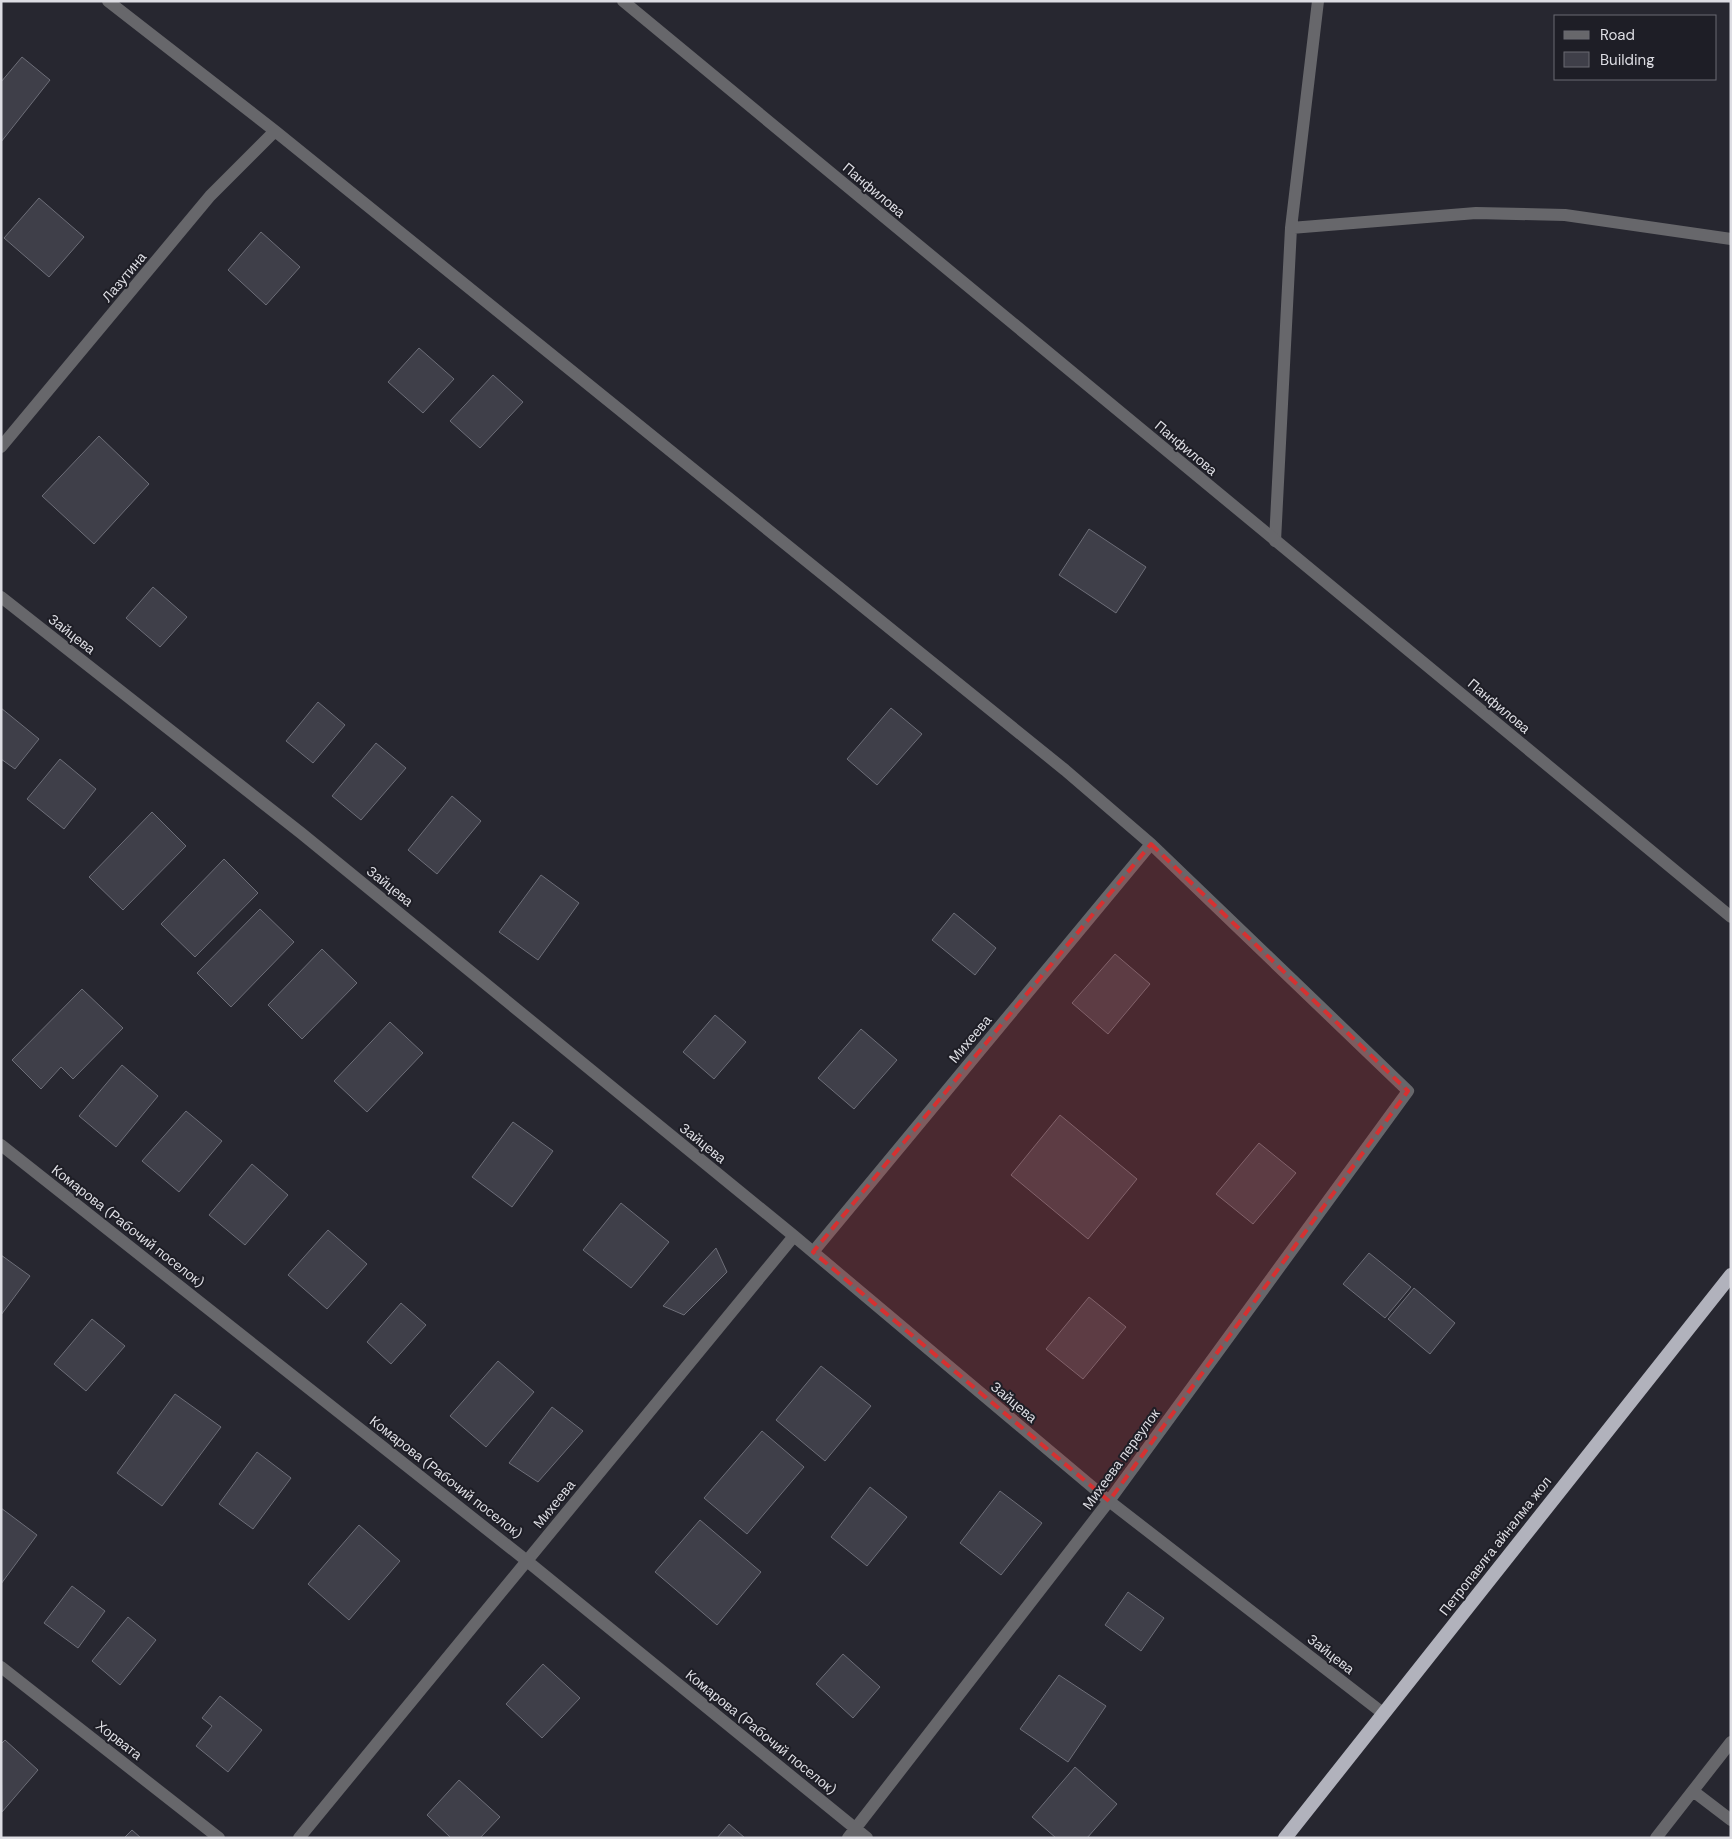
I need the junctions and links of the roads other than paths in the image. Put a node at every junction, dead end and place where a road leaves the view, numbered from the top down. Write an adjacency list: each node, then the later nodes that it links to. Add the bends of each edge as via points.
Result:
1 (108, 1): 4 (street)
2 (623, 1): 8 (street, Панфилова)
3 (1318, 1): 5 (street)
4 (275, 130): 7 (street, Лазутина, via 210,196); 10 (street, via 1065,770)
5 (1291, 228): 6 (street, via 1476,213 1555,214); 8 (street)
6 (1731, 239)
7 (1, 447)
8 (1275, 541): 11 (street, Панфилова)
9 (1, 597): 13 (street, Зайцева, via 301,833)
10 (1150, 844): 14 (street, Михеева); 16 (street, Михеева переулок, via 1408,1091)
11 (1731, 917)
12 (1, 1145): 17 (street, Комарова (Рабочий поселок))
13 (794, 1236): 14 (street, Зайцева); 17 (street, Михеева)
14 (813, 1252): 16 (street, Зайцева)
15 (1731, 1275): 19 (highway, Петропавлға айналма жол)
16 (1109, 1501): 19 (street, Зайцева); 23 (street, Михеева переулок)
17 (527, 1561): 23 (street, Комарова (Рабочий поселок)); 25 (street, Михеева)
18 (1, 1667): 24 (street, Хорвата)
19 (1384, 1714): 27 (highway, Петропавлға айналма жол)
20 (1731, 1742): 21 (street)
21 (1693, 1791): 22 (street); 28 (street)
22 (1731, 1820)
23 (852, 1833): 26 (street, Комарова (Рабочий поселок))
24 (219, 1838)
25 (299, 1838)
26 (868, 1838)
27 (1285, 1838)
28 (1656, 1838)

